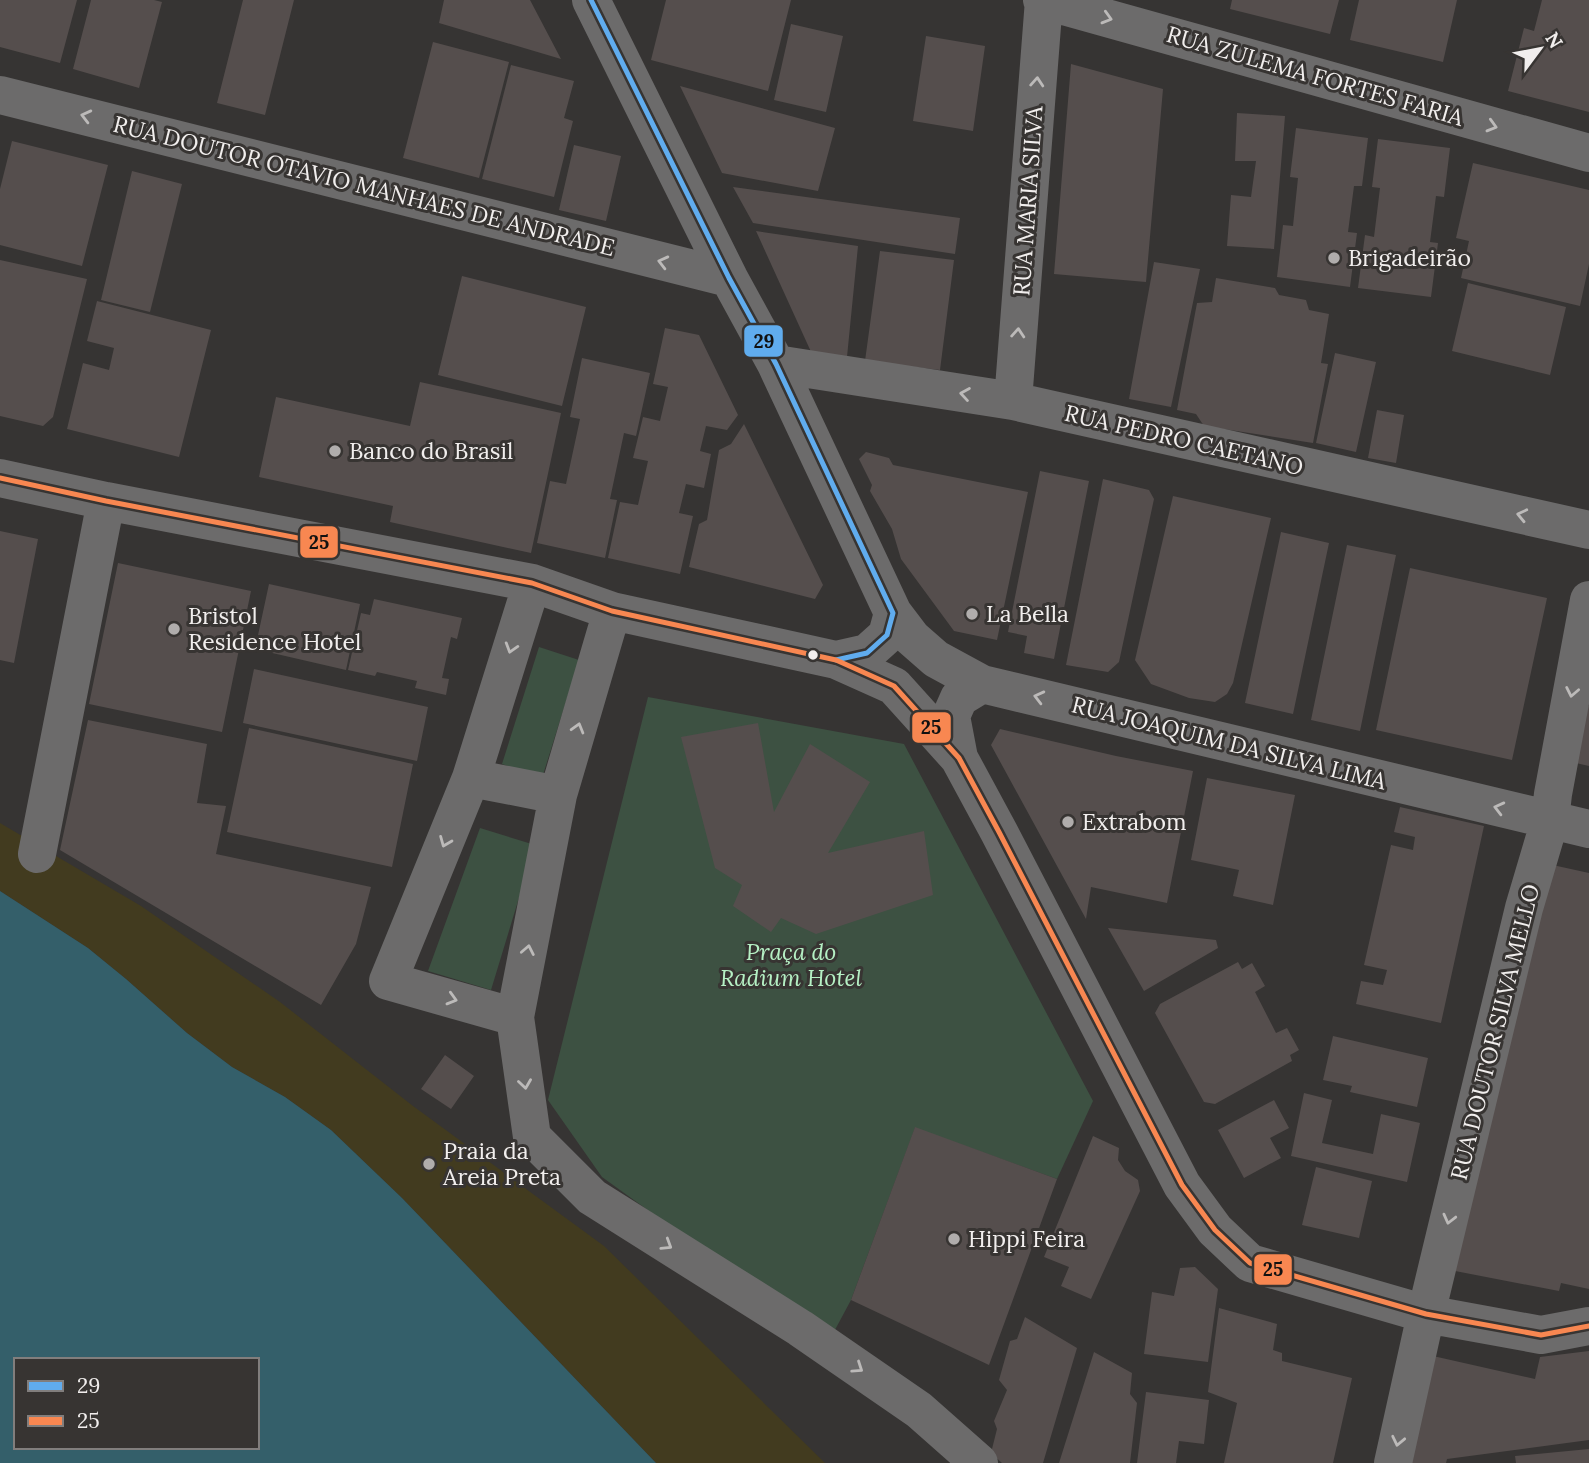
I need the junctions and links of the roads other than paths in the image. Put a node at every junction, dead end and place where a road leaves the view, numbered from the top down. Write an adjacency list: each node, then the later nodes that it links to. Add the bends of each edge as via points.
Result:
1 (591, 0): 5 (street, RUA JOAQUIM DA SILVA LIMA)
2 (1043, 0): 4 (street, RUA ZULEMA FORTES FARIA, one-way to 4); 7 (street, RUA MARIA SILVA, one-way to 2)
3 (0, 94): 5 (street, RUA DOUTOR OTAVIO MANHAES DE ANDRADE, one-way to 3)
4 (1589, 153)
5 (729, 278): 6 (street, RUA JOAQUIM DA SILVA LIMA)
6 (776, 364): 7 (street, RUA PEDRO CAETANO, one-way to 6); 14 (street, RUA JOAQUIM DA SILVA LIMA)
7 (1013, 401): 10 (street, RUA PEDRO CAETANO, one-way to 7)
8 (0, 478): 9 (street)
9 (106, 501): 11 (street); 22 (street)
10 (1589, 530)
11 (532, 583): 13 (street); 18 (street, one-way to 18)
12 (1589, 600): 20 (street, RUA DOUTOR SILVA MELLO, one-way to 20)
13 (612, 611): 15 (street); 19 (street, one-way to 13)
14 (893, 613): 15 (street, via 887,635 867,653); 16 (street, RUA JOAQUIM DA SILVA LIMA, via 936,660)
15 (836, 660): 17 (street, via 894,685)
16 (982, 684): 17 (street, via 959,698 951,716); 20 (street, RUA JOAQUIM DA SILVA LIMA, one-way to 16)
17 (959, 758): 24 (street, via 1182,1185 1216,1230 1250,1264)
18 (471, 778): 19 (street); 23 (street, one-way to 23, via 388,981)
19 (558, 795): 23 (street, one-way to 19)
20 (1550, 820): 21 (street, RUA JOAQUIM DA SILVA LIMA); 24 (street, RUA DOUTOR SILVA MELLO, one-way to 24, via 1524,908)
21 (1589, 829)
22 (37, 854)
23 (515, 1017): 26 (street, one-way to 26, via 532,1137 592,1197 800,1328 919,1410)
24 (1426, 1314): 25 (street, via 1541,1335); 27 (street, RUA DOUTOR SILVA MELLO, one-way to 27)
25 (1589, 1326)
26 (979, 1463)
27 (1393, 1463)

